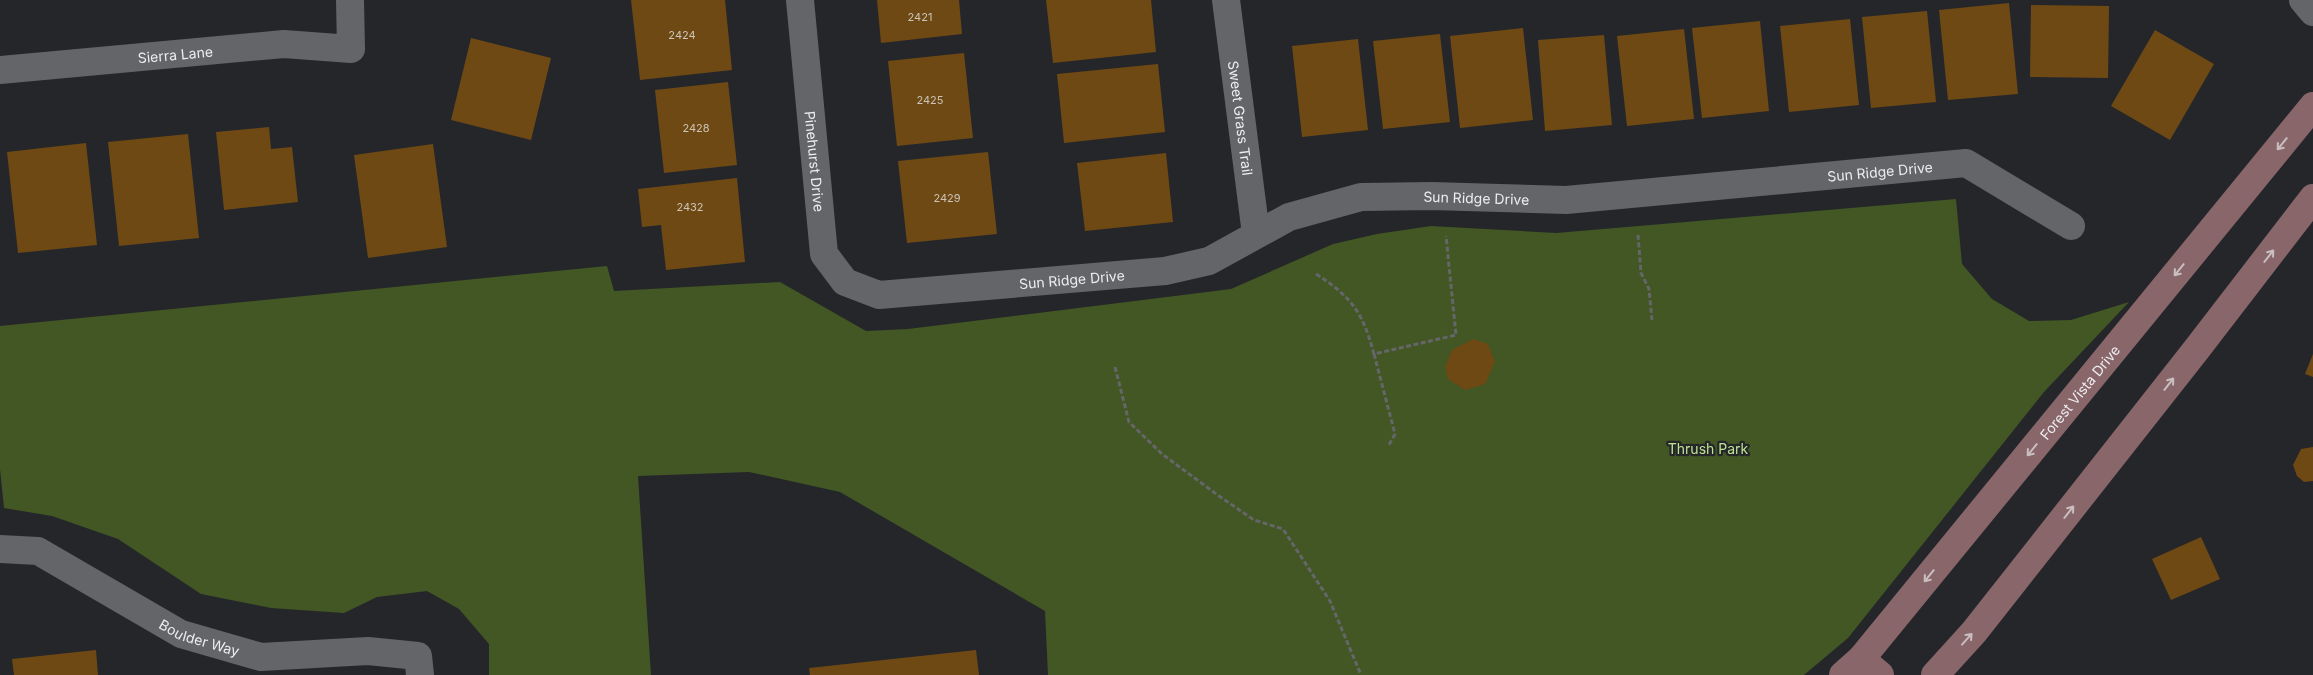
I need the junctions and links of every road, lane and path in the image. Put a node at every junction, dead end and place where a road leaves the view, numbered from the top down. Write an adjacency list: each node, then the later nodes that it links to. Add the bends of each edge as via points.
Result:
1 (350, 0): 6 (street, Sierra Lane, via 352,49 284,44)
2 (800, 0): 14 (street, Pinehurst Drive, via 824,254 845,282)
3 (1226, 0): 10 (street, Sweet Grass Trail)
4 (2303, 0): 5 (street)
5 (2313, 12)
6 (0, 70)
7 (2313, 106): 21 (main road, Forest Vista Drive, one-way to 21)
8 (2313, 198): 23 (main road, one-way to 8, via 1980,624)
9 (2071, 226): 10 (street, Sun Ridge Drive, via 1966,163 1566,200 1362,197 1289,217)
10 (1256, 234): 14 (street, Sun Ridge Drive, via 1209,261 1165,271)
11 (1638, 234): 15 (path, via 1641,273 1649,289)
12 (1446, 236): 16 (path, via 1456,335)
13 (1316, 274): 16 (path, via 1348,298 1366,325)
14 (878, 295)
15 (1652, 320)
16 (1374, 354): 18 (path, via 1395,434)
17 (1115, 367): 22 (path, via 1128,422 1162,454 1219,496 1254,520 1283,529 1330,601)
18 (1389, 445)
19 (0, 549): 20 (street, Boulder Way, via 38,550 181,634 261,657 368,651)
20 (419, 666)
21 (1862, 670)
22 (1361, 675)
23 (1935, 675)

